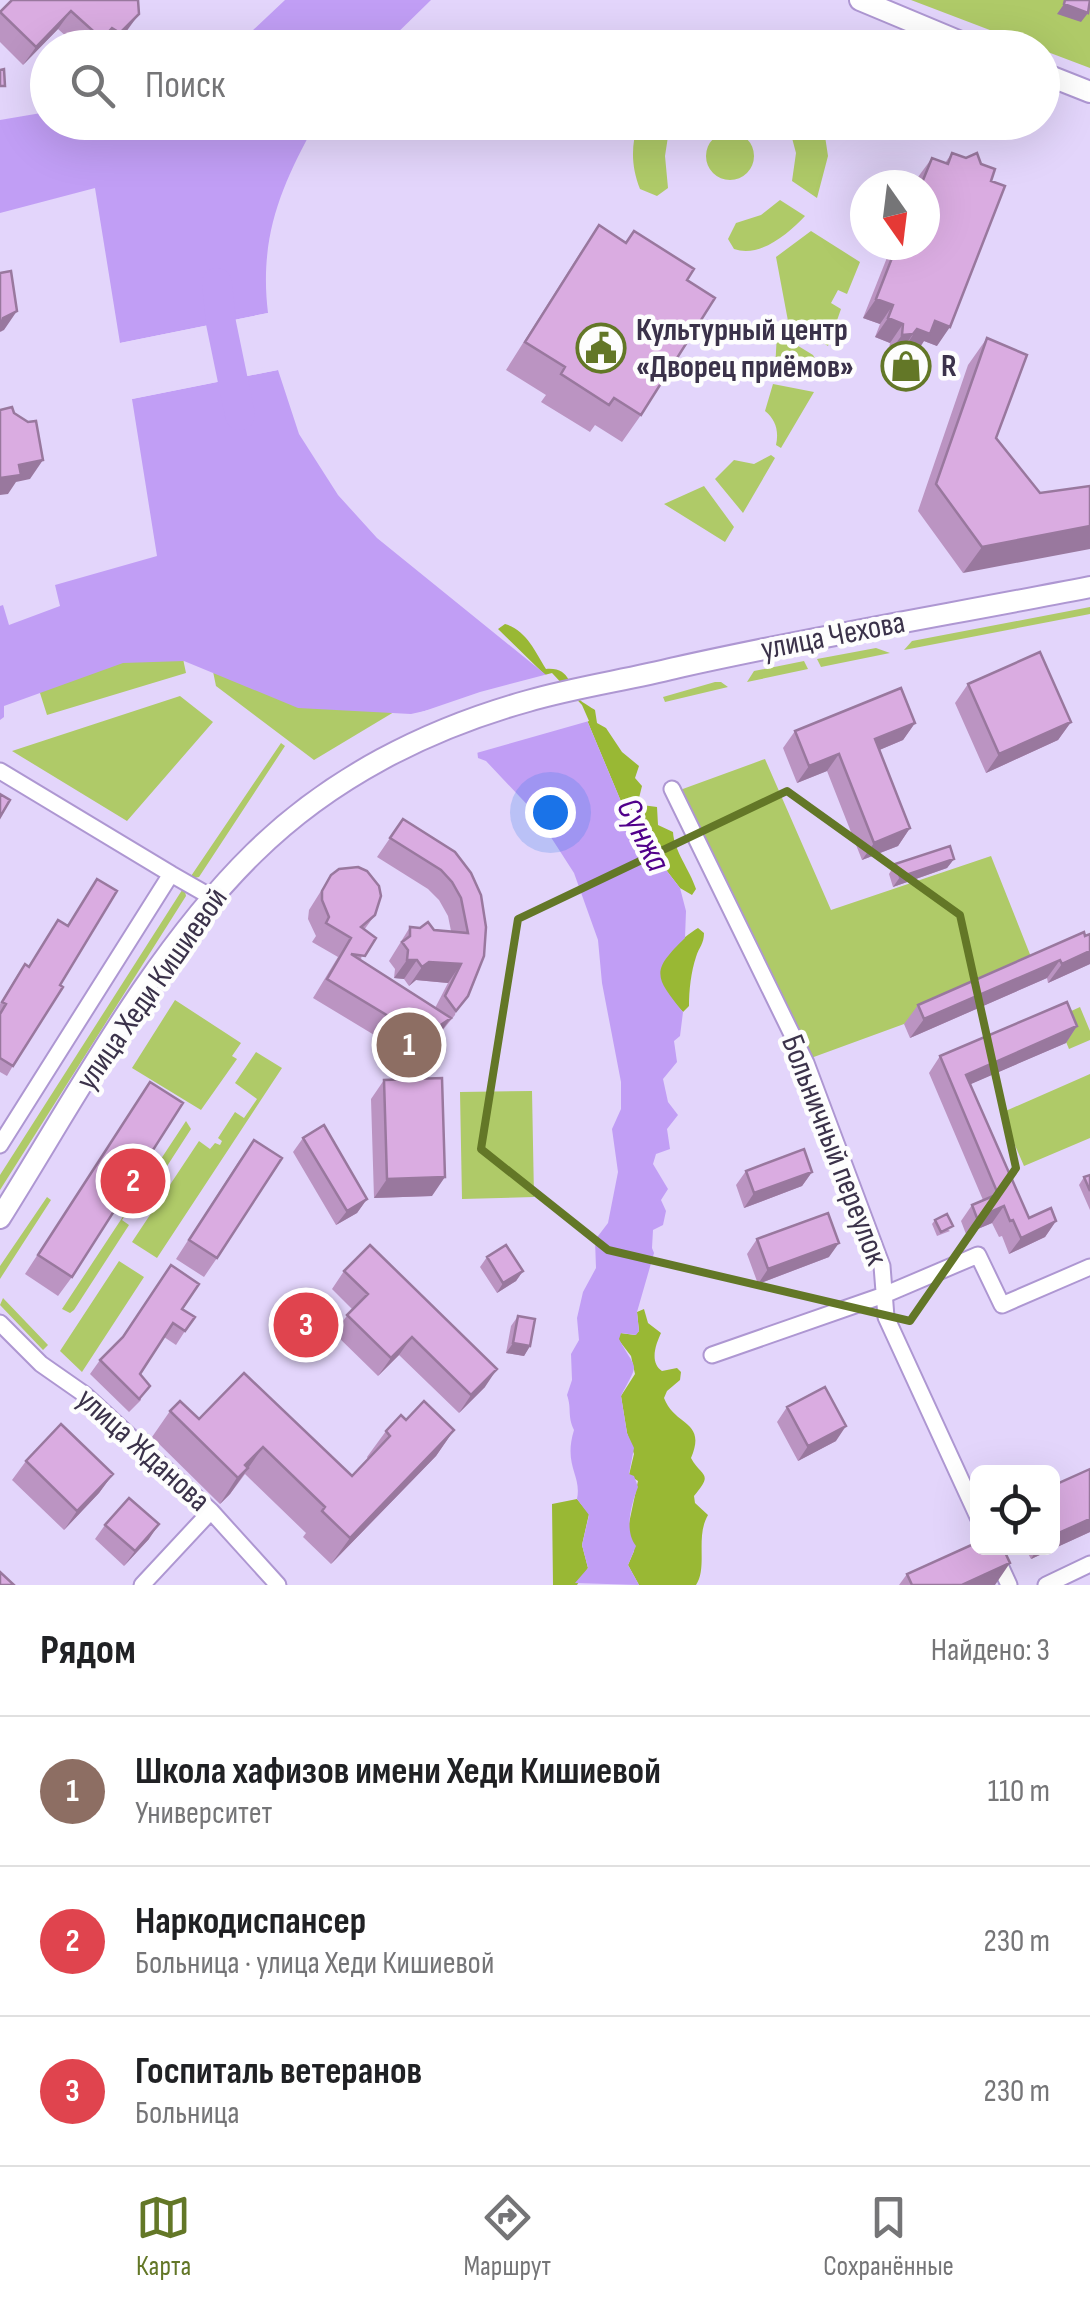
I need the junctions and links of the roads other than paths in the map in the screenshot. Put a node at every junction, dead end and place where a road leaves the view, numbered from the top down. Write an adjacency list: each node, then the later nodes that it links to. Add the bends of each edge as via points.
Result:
1 (860, 0): 2 (main road)
2 (932, 30)
3 (1060, 81): 4 (main road)
4 (1090, 92)
5 (1090, 587): 6 (main road, улица Чехова, via 576,690 470,719)
6 (386, 757): 10 (main road, улица Хеди Кишиевой, via 316,800)
7 (0, 771): 9 (street)
8 (672, 789): 14 (street, Больничный переулок, via 806,1063 882,1266)
9 (171, 874): 10 (street); 11 (street)
10 (213, 898): 12 (main road, улица Хеди Кишиевой, via 160,967)
11 (0, 1146)
12 (0, 1218)
13 (1090, 1268): 14 (street, via 1002,1305 978,1256)
14 (884, 1295): 16 (street); 17 (street, Больничный переулок, via 886,1317)
15 (0, 1323): 18 (street, улица Жданова)
16 (712, 1355)
17 (970, 1499)
18 (210, 1510): 21 (street); 22 (street, улица Жданова)
19 (995, 1555): 23 (street)
20 (1090, 1564): 24 (street)
21 (142, 1585)
22 (278, 1585)
23 (1009, 1585)
24 (1046, 1585)

